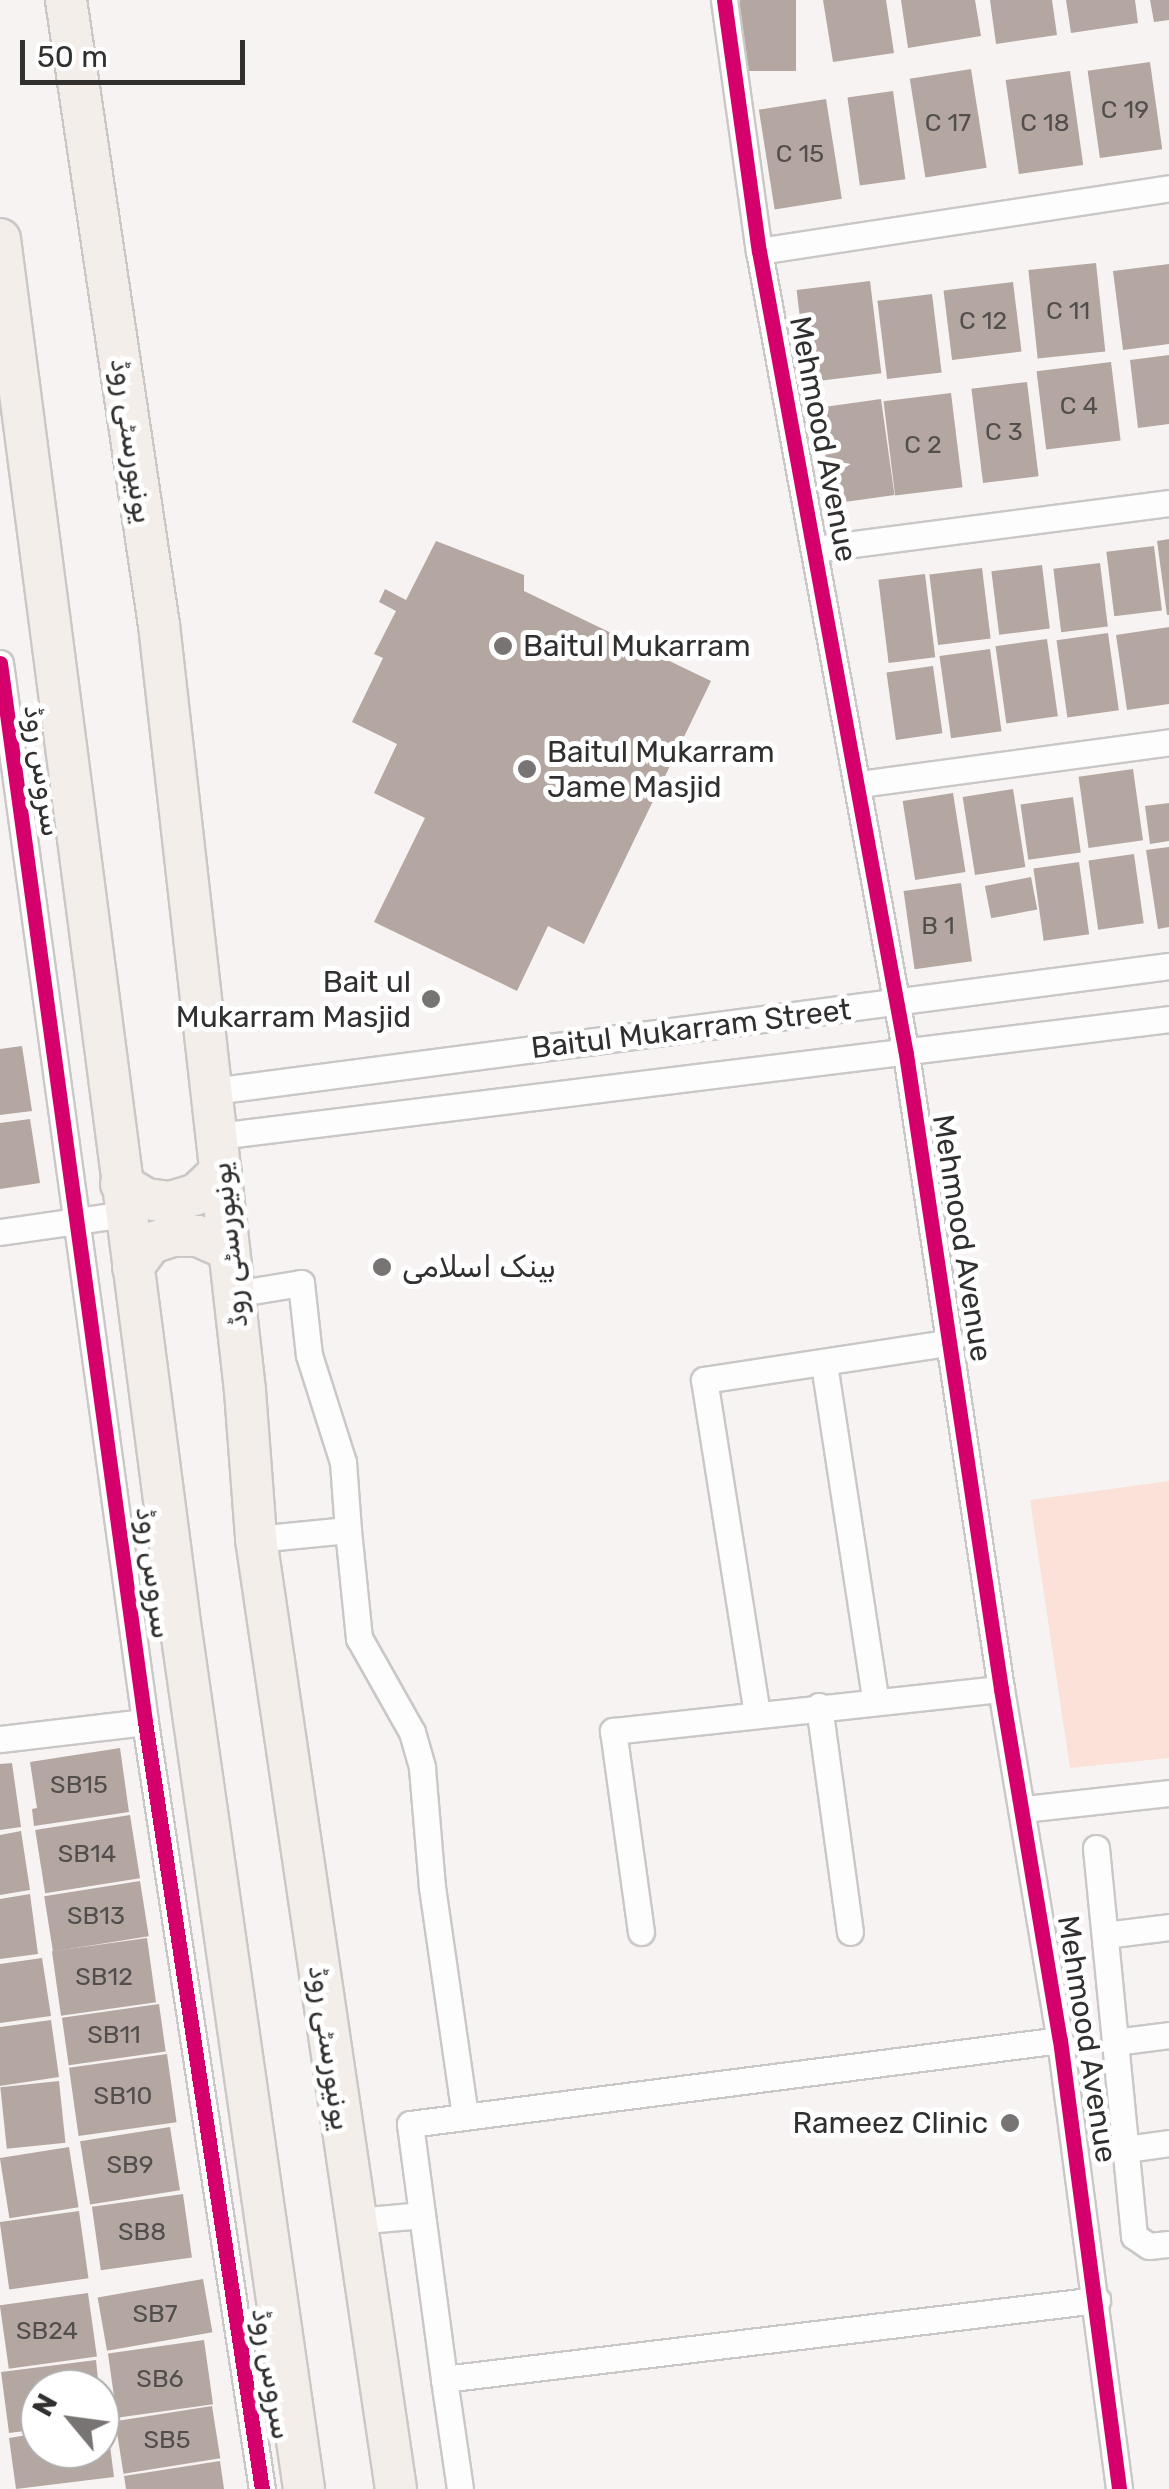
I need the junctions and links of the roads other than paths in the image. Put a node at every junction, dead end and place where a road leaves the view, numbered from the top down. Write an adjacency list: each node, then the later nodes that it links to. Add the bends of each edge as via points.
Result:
1 (66, 0): 15 (main road, یونیورسٹی روڈ, via 159,625)
2 (724, 0): 5 (street, Mehmood Avenue)
3 (1169, 188): 5 (street)
4 (0, 239): 17 (main road)
5 (760, 250): 7 (street, Mehmood Avenue)
6 (1169, 504): 7 (street)
7 (816, 549): 10 (street, Mehmood Avenue)
8 (0, 663): 18 (street, سروس روڈ)
9 (1169, 742): 10 (street)
10 (860, 784): 12 (street, Mehmood Avenue)
11 (1169, 966): 12 (street, Baitul Mukarram Street)
12 (898, 1002): 14 (street, Mehmood Avenue); 15 (street, Baitul Mukarram Street)
13 (1169, 1019): 14 (street, Baitul Mukarram Street)
14 (906, 1054): 16 (street, Baitul Mukarram Street); 23 (street, Mehmood Avenue)
15 (213, 1091): 16 (main road, یونیورسٹی روڈ)
16 (220, 1154): 17 (main road, via 197,1194 171,1202); 20 (main road, یونیورسٹی روڈ)
17 (123, 1199): 18 (street); 21 (main road)
18 (79, 1221): 19 (street); 28 (street, سروس روڈ)
19 (0, 1232)
20 (229, 1250): 21 (main road, via 198,1236 173,1236 150,1243); 22 (main road, یونیورسٹی روڈ)
21 (132, 1268): 27 (main road)
22 (234, 1294): 25 (street, via 302,1283 309,1355 343,1462); 26 (main road, یونیورسٹی روڈ)
23 (951, 1342): 24 (street); 29 (street, Mehmood Avenue)
24 (824, 1364): 30 (street); 32 (street, via 704,1380)
25 (348, 1530): 26 (street); 45 (street, via 359,1638 412,1732 422,1768)
26 (256, 1538): 49 (main road, یونیورسٹی روڈ)
27 (179, 1616): 28 (street); 54 (main road)
28 (134, 1624): 33 (street, سروس روڈ)
29 (1001, 1689): 30 (street); 36 (street, Mehmood Avenue)
30 (876, 1702): 31 (street)
31 (820, 1706): 32 (street); 40 (street)
32 (757, 1714): 39 (street, via 613,1730)
33 (145, 1722): 34 (street); 53 (street, سروس روڈ)
34 (0, 1739)
35 (1169, 1793): 36 (street)
36 (1024, 1810): 43 (street, Mehmood Avenue)
37 (1096, 1848): 41 (street)
38 (1169, 1927): 41 (street)
39 (641, 1932)
40 (850, 1932)
41 (1105, 1935): 44 (street)
42 (1169, 2035): 44 (street)
43 (1060, 2040): 45 (street); 51 (street, Mehmood Avenue)
44 (1115, 2042): 47 (street)
45 (466, 2117): 48 (street, via 410,2124)
46 (1169, 2143): 47 (street)
47 (1126, 2149): 50 (street, via 1134,2236 1149,2246)
48 (422, 2215): 49 (street); 52 (street)
49 (355, 2221): 55 (main road, یونیورسٹی روڈ)
50 (1169, 2244)
51 (1098, 2300): 52 (street); 57 (street, Mehmood Avenue)
52 (444, 2379): 56 (street)
53 (262, 2489)
54 (304, 2489)
55 (396, 2489)
56 (460, 2489)
57 (1119, 2489)

